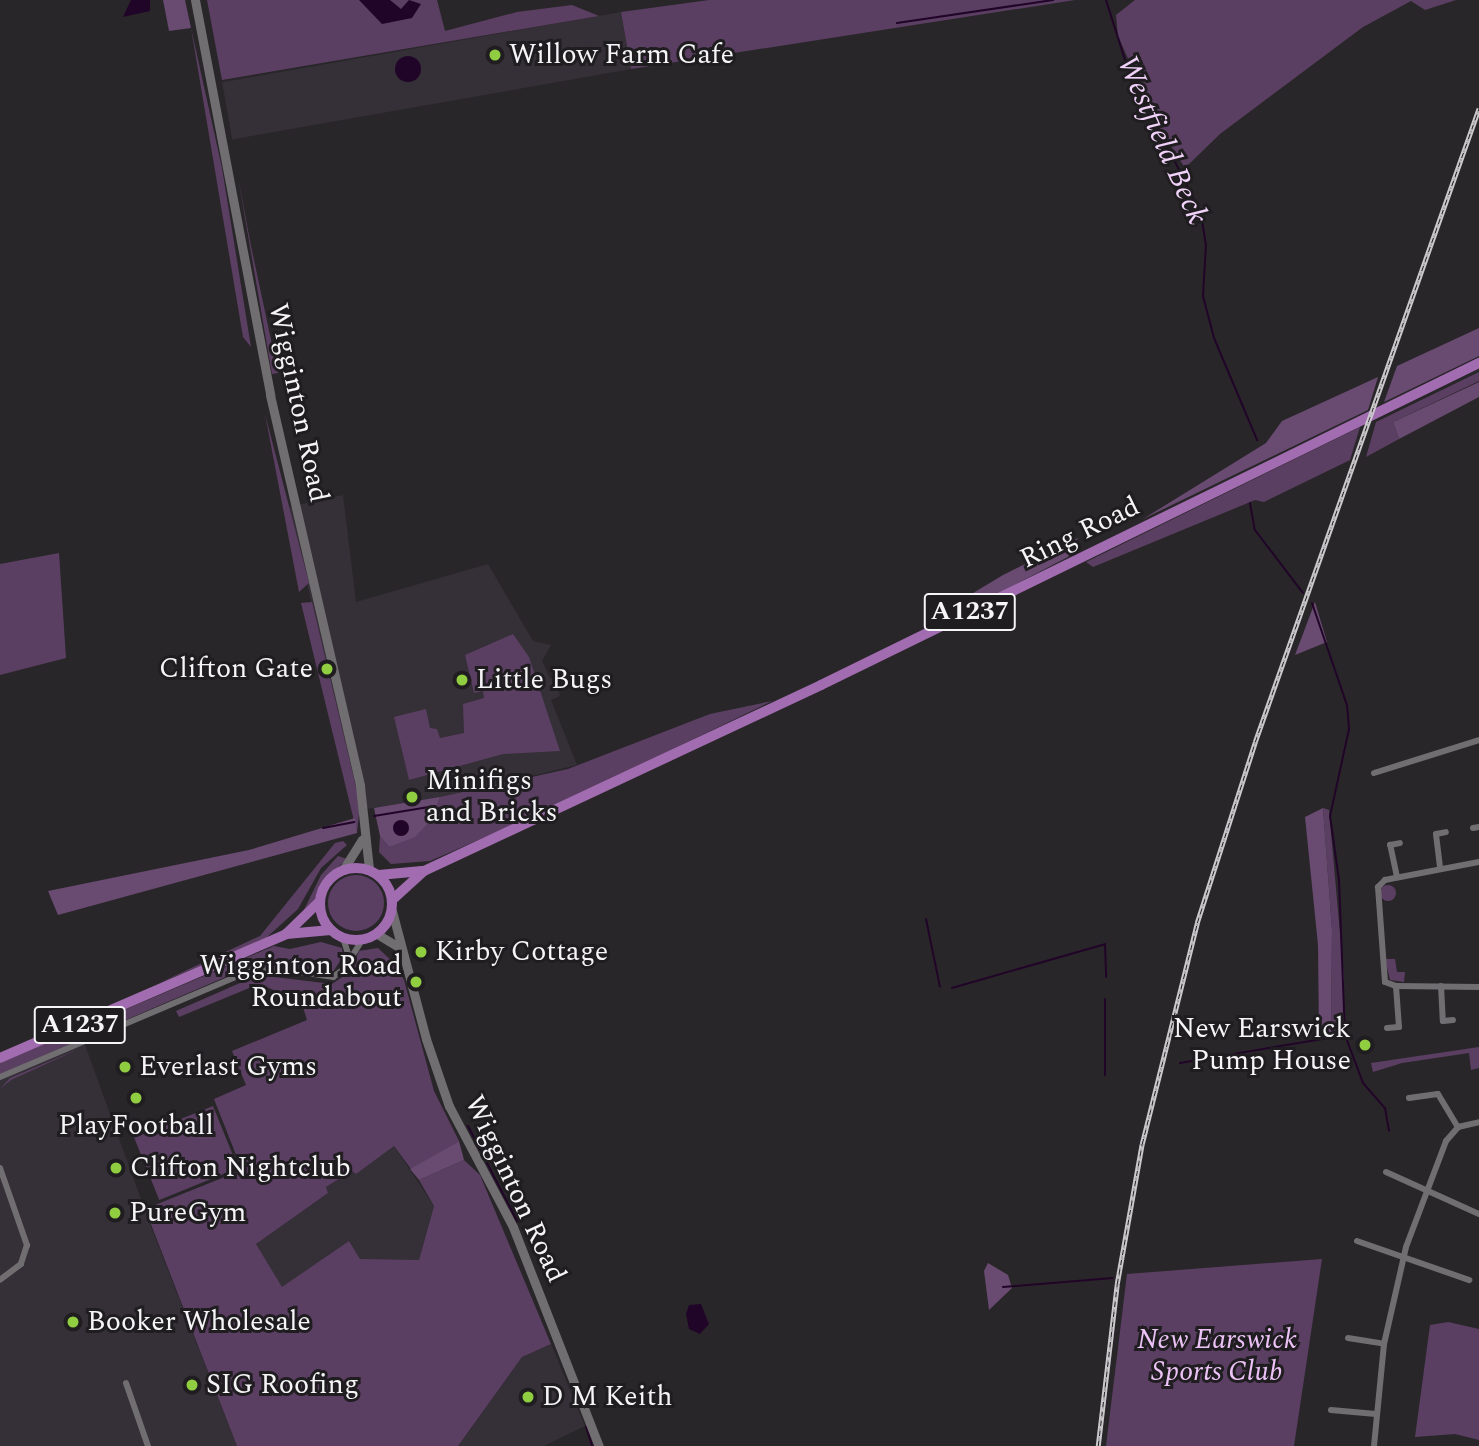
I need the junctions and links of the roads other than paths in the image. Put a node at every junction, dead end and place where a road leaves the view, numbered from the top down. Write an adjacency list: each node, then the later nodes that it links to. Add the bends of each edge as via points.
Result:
1 (195, 0): 8 (main road, Wigginton Road, via 270,395 365,814)
2 (1479, 363): 15 (highway, Ring Road / A1237, via 587,797)
3 (1479, 740): 4 (street)
4 (1374, 773)
5 (1446, 832): 6 (street)
6 (1436, 834): 7 (street); 13 (street)
7 (1426, 835)
8 (362, 840): 14 (main road); 16 (main road)
9 (1400, 843): 10 (street)
10 (1390, 845): 11 (street); 17 (street)
11 (1381, 848)
12 (1479, 862): 13 (street)
13 (1440, 867): 17 (street)
14 (342, 870): 16 (highway); 18 (highway, via 326,882)
15 (425, 871): 16 (highway, A1237); 19 (highway, A1237)
16 (374, 872): 19 (highway)
17 (1396, 877): 27 (street, via 1378,887 1383,979)
18 (319, 902): 20 (highway); 21 (highway, A1237)
19 (392, 905): 22 (highway); 25 (main road, Wigginton Road)
20 (331, 930): 21 (highway, A1237); 23 (highway)
21 (286, 934): 36 (highway, A1237)
22 (377, 934): 24 (highway); 25 (main road)
23 (342, 938): 24 (highway); 26 (street)
24 (362, 940): 26 (street)
25 (400, 948): 55 (main road, Wigginton Road, via 449,1106 513,1227)
26 (350, 959): 37 (street, via 341,973 328,978 281,969 247,972)
27 (1396, 986): 28 (street); 33 (street)
28 (1441, 986): 29 (street); 32 (street)
29 (1479, 987)
30 (1453, 1020): 32 (street)
31 (1434, 1021): 32 (street)
32 (1443, 1021)
33 (1399, 1027): 34 (street); 35 (street)
34 (1408, 1027)
35 (1387, 1028)
36 (0, 1058)
37 (1, 1078)
38 (1409, 1098): 40 (street, via 1438,1094)
39 (1479, 1122): 40 (street)
40 (1458, 1127): 43 (street, via 1446,1142)
41 (0, 1168): 47 (street, via 27,1245 21,1264)
42 (1386, 1172): 43 (street)
43 (1428, 1191): 44 (street); 46 (street)
44 (1479, 1214)
45 (1357, 1241): 46 (street)
46 (1403, 1257): 48 (street); 50 (street)
47 (0, 1280)
48 (1469, 1280)
49 (1349, 1338): 50 (street)
50 (1384, 1344): 53 (street)
51 (126, 1383): 54 (street)
52 (1331, 1410): 53 (street)
53 (1376, 1414): 56 (street)
54 (148, 1446)
55 (599, 1446)
56 (1374, 1446)

